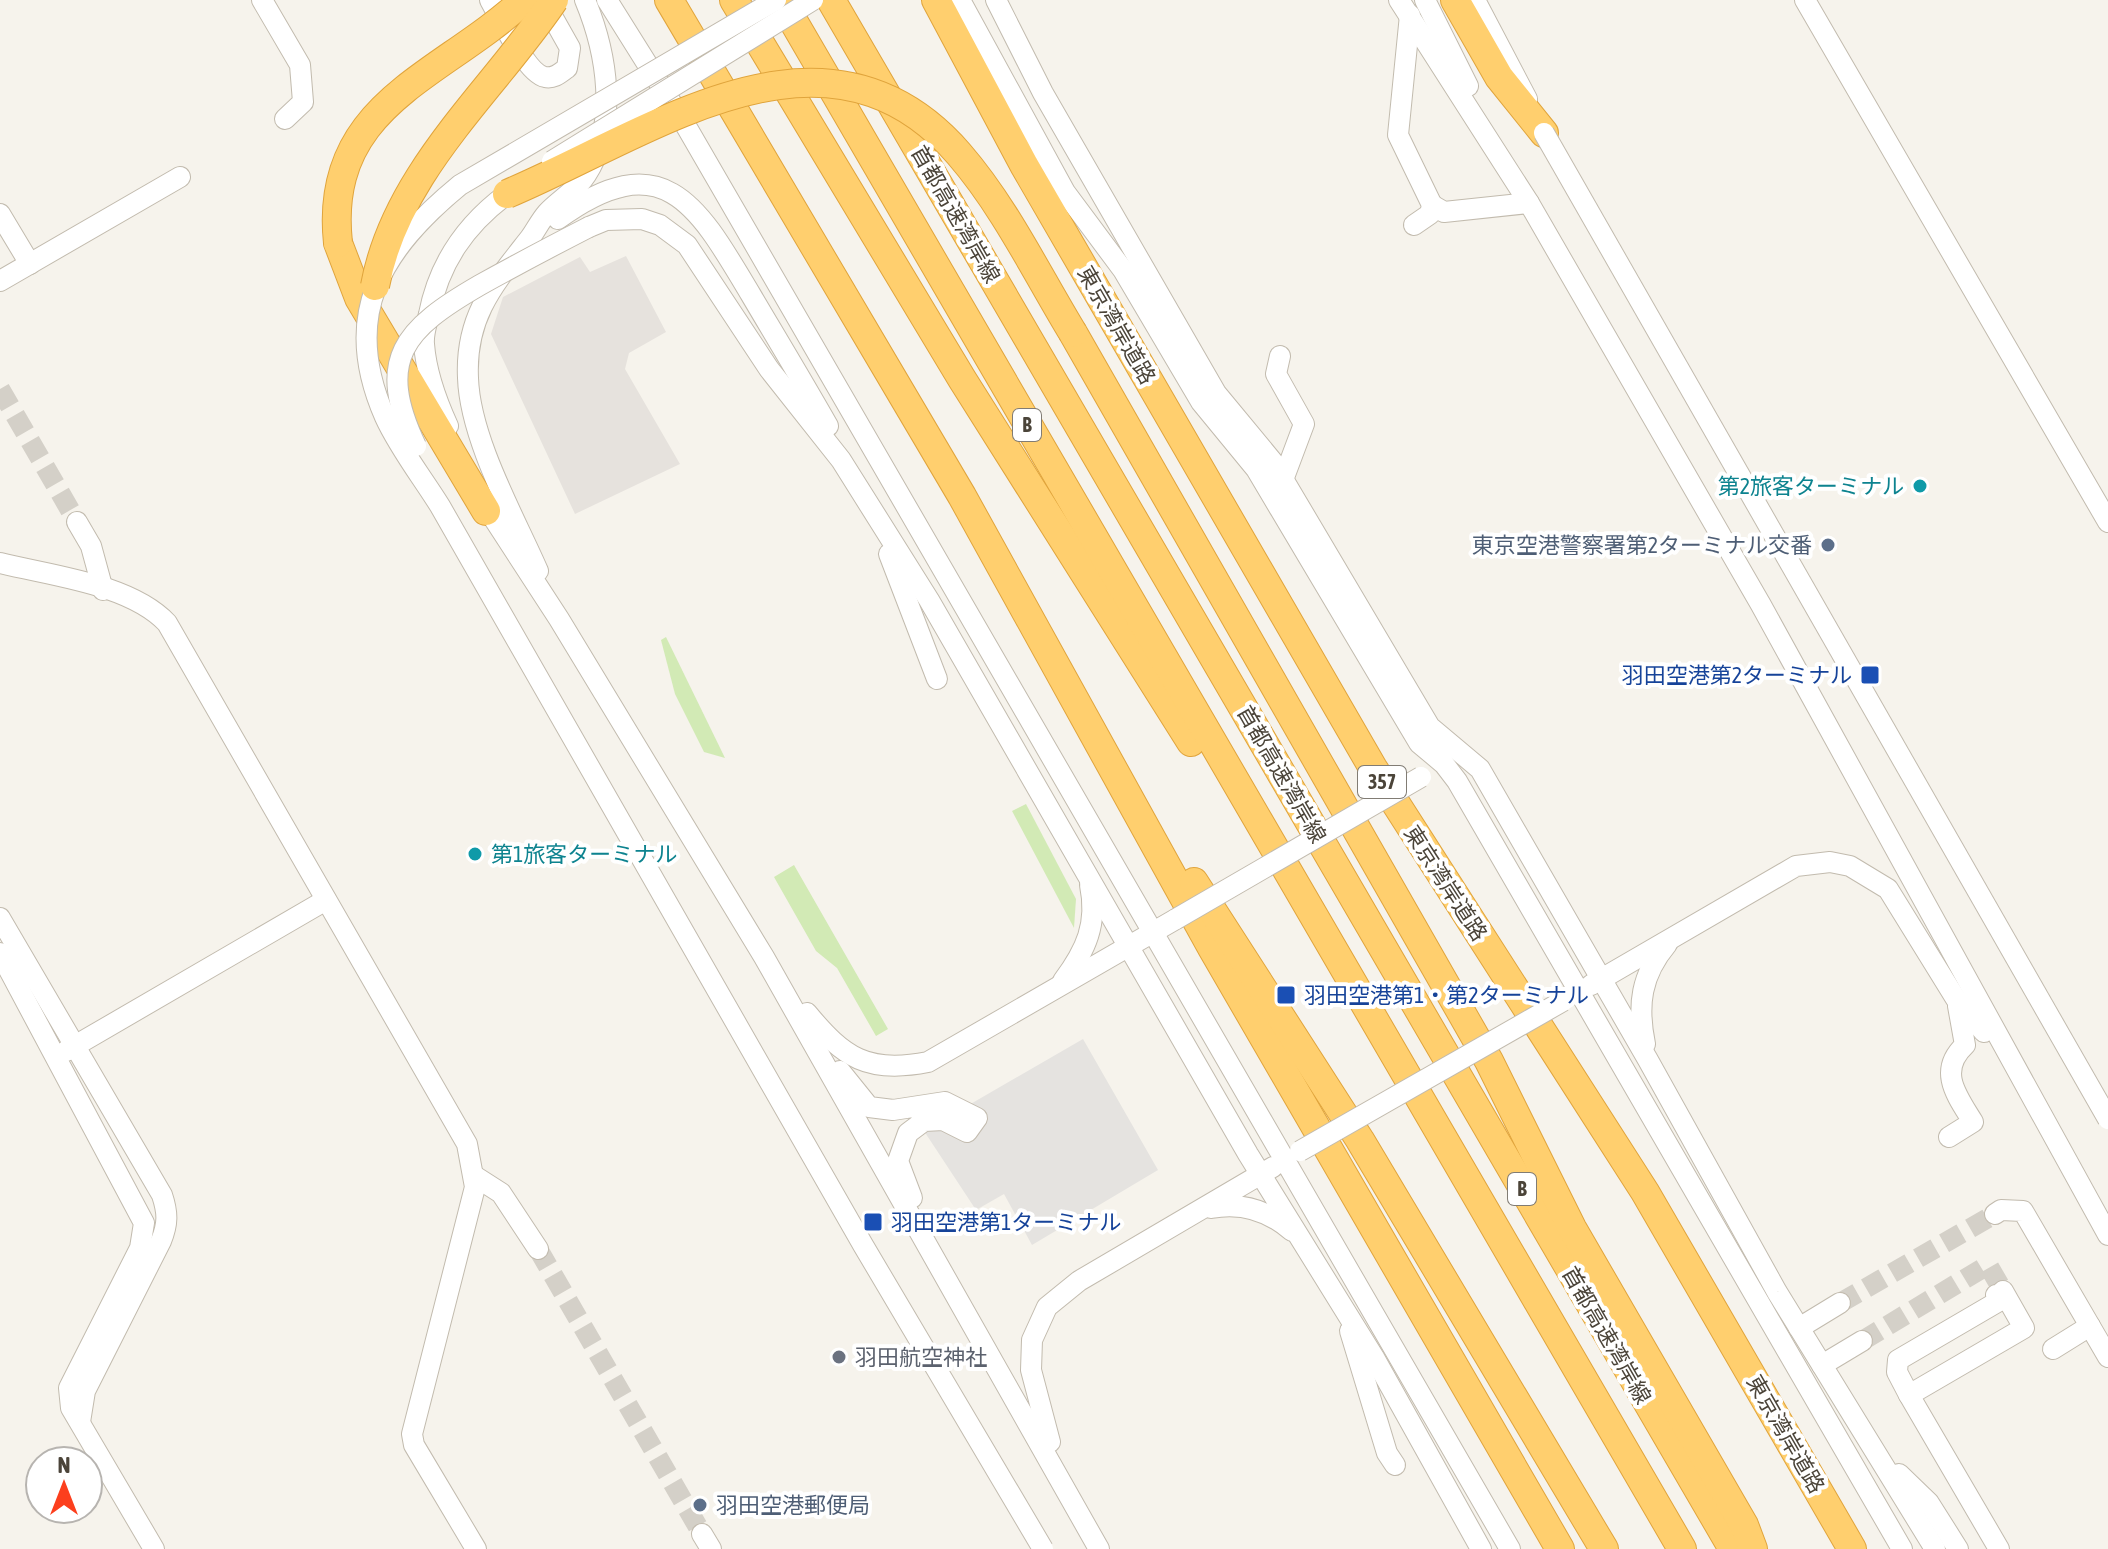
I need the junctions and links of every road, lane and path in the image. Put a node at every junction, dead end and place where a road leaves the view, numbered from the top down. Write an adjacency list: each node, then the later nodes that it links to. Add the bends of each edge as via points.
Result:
1 (262, 0): 21 (street, via 302,75 303,102)
2 (490, 0): 4 (street, via 530,67 554,77 567,68 570,48)
3 (524, 0): 37 (highway, bridge, via 402,89 358,135 338,189 338,243 359,298)
4 (543, 0)
5 (554, 0): 32 (highway, bridge, via 428,166 389,235)
6 (585, 0): 29 (street, via 606,74 602,130 586,176 546,214)
7 (607, 0): 51 (street, via 694,140)
8 (669, 0): 46 (highway, via 962,496)
9 (734, 0): 47 (highway, via 962,379 1231,806)
10 (778, 0): 32 (street, bridge, via 460,185 400,241); 47 (highway, 首都高速湾岸線 / B)
11 (813, 0): 24 (street, bridge, via 545,165)
12 (831, 0): 98 (highway, 首都高速湾岸線 / B)
13 (936, 0): 100 (highway, 東京湾岸道路 / 357, via 1024,165 1373,768 1645,1192)
14 (960, 0): 45 (street, via 1065,192 1123,270 1205,409 1261,476 1419,743)
15 (996, 0): 35 (street, via 1043,93 1216,393)
16 (1425, 0): 25 (street)
17 (1455, 0): 22 (highway, via 1499,77)
18 (1475, 0): 22 (street)
19 (1805, 0): 40 (street)
20 (1404, 8): 25 (street); 26 (street, via 1398,135)
21 (285, 119)
22 (1544, 133): 65 (street, bridge)
23 (180, 177): 30 (street)
24 (507, 194): 37 (street, via 485,211 443,264 423,342 438,405); 99 (highway, bridge, via 726,96 787,82 848,84 899,102 962,157 1073,333 1489,1061 1572,1228)
25 (1523, 194): 26 (street, via 1444,212); 64 (street, via 1816,701)
26 (1432, 205): 28 (street, via 1430,214)
27 (0, 214): 30 (street)
28 (1414, 225)
29 (531, 237): 34 (street, via 602,191 639,185 679,196 716,236 828,426); 43 (street, via 490,287 477,316 468,381 481,436)
30 (30, 264): 31 (street)
31 (0, 281)
32 (375, 286): 36 (street, bridge, via 366,326 367,364 386,419)
33 (1280, 356): 35 (street, via 1276,374 1304,424)
34 (841, 460): 36 (street, bridge, via 769,369 687,245 642,219 606,220 452,302 422,322 410,338 398,374 401,415); 38 (street)
35 (1283, 480): 56 (street, via 1430,727 1480,769)
36 (440, 506): 91 (street, bridge)
37 (486, 511): 43 (street)
38 (874, 516): 44 (street); 48 (street)
39 (77, 522): 42 (street, via 91,546)
40 (2108, 522)
41 (0, 563): 42 (street)
42 (103, 590): 49 (street, via 130,596 167,623)
43 (559, 619): 55 (street)
44 (937, 679)
45 (1444, 764): 51 (street, bridge); 58 (street)
46 (1149, 831): 95 (highway); 96 (highway, via 1230,934 1360,1140)
47 (1274, 849): 97 (highway, 首都高速湾岸線 / B)
48 (1087, 870): 53 (street); 57 (street, via 1093,901 1088,943)
49 (326, 900): 60 (street); 69 (street, via 467,1144)
50 (0, 918): 60 (street)
51 (1153, 932): 53 (street); 67 (street)
52 (1674, 936): 56 (street); 59 (street, via 1796,866 1850,866 1888,889); 63 (street, via 1647,972 1642,990)
53 (1130, 947): 57 (street); 68 (street)
54 (0, 953): 61 (street)
55 (764, 957): 57 (street, via 839,1049 855,1060 905,1067 928,1062); 62 (street)
56 (1601, 979): 58 (street); 63 (street)
57 (1056, 989)
58 (1572, 996): 67 (street, bridge); 101 (street)
59 (1956, 999): 64 (street); 66 (street, via 1965,1045 1954,1054 1949,1073 1973,1122)
60 (75, 1046): 61 (street); 85 (street, via 162,1195 167,1225 85,1391)
61 (55, 1057): 85 (street, via 144,1223 140,1248 69,1388 71,1408)
62 (821, 1058): 75 (street); 75 (street, via 839,1070 869,1107 893,1110 945,1102 977,1118 967,1132 943,1120 924,1121 908,1133 898,1161)
63 (1648, 1060): 79 (street)
64 (2014, 1068): 72 (street)
65 (2108, 1119)
66 (1949, 1137)
67 (1292, 1155): 68 (street); 94 (street)
68 (1262, 1174): 70 (street); 73 (street)
69 (476, 1177): 74 (street, via 501,1193); 90 (street, via 412,1434)
70 (1204, 1209): 73 (street, via 1230,1204 1250,1208 1282,1222); 88 (street, via 1079,1281 1047,1307 1032,1340 1031,1370)
71 (1995, 1214): 78 (street, via 2023,1211)
72 (2108, 1235)
73 (1300, 1239): 77 (street)
74 (538, 1249)
75 (935, 1258): 88 (street)
76 (1840, 1303): 79 (street)
77 (1346, 1315): 87 (street); 93 (street)
78 (2090, 1326): 81 (street); 82 (street)
79 (1799, 1328): 83 (street)
80 (1862, 1341): 83 (street)
81 (2053, 1349)
82 (2108, 1357)
83 (1822, 1365): 86 (street)
84 (1909, 1395): 84 (street, via 2024,1328 1999,1293 1999,1301 1898,1360 1897,1372); 104 (street)
85 (80, 1422): 89 (street)
86 (1879, 1454): 102 (street); 103 (street, via 1929,1503)
87 (1395, 1465)
88 (1065, 1488): 92 (street)
89 (154, 1549)
90 (476, 1549)
91 (1043, 1549)
92 (1099, 1549)
93 (1481, 1549)
94 (1510, 1549)
95 (1560, 1549)
96 (1604, 1549)
97 (1682, 1549)
98 (1733, 1549)
99 (1753, 1549)
100 (1852, 1549)
101 (1902, 1549)
102 (1935, 1549)
103 (1958, 1549)
104 (1999, 1549)

